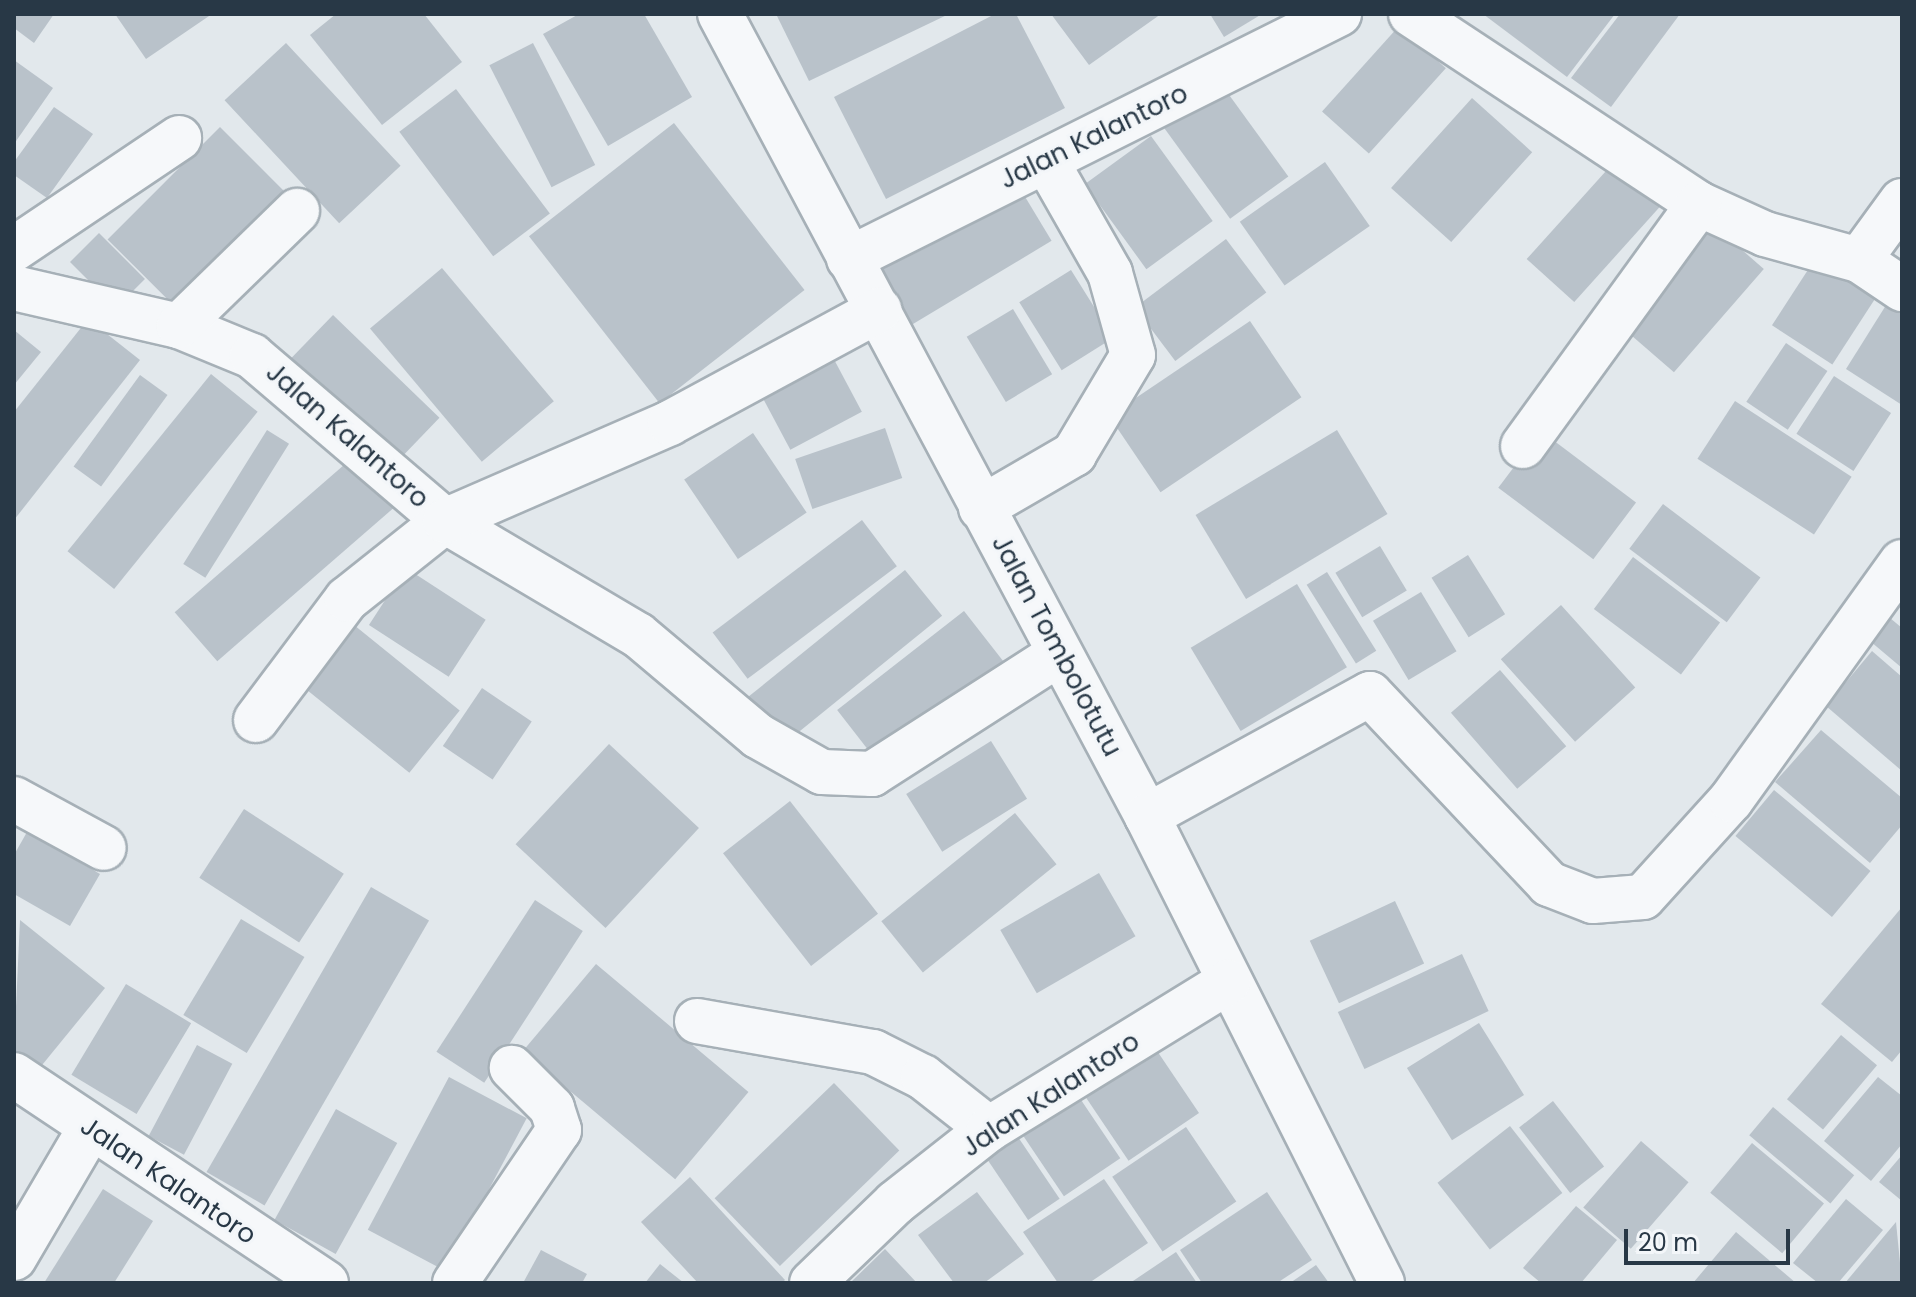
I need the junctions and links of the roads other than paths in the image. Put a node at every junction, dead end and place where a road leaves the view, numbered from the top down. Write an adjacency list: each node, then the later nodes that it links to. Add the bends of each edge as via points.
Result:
1 (720, 14): 10 (street, Jalan Tombolotutu)
2 (1339, 14): 5 (street, Jalan Kalantoro)
3 (1411, 14): 7 (street)
4 (179, 138): 9 (street)
5 (1046, 161): 10 (street, Jalan Kalantoro); 17 (street, via 1110,273 1133,355 1074,454)
6 (1902, 201): 11 (street)
7 (1699, 204): 11 (street, via 1765,234); 16 (street)
8 (297, 211): 15 (street)
9 (14, 249)
10 (849, 259): 14 (street, Jalan Tombolotutu)
11 (1859, 260): 13 (street)
12 (14, 288): 15 (street, Jalan Kalantoro)
13 (1902, 289)
14 (879, 310): 17 (street, Jalan Tombolotutu); 18 (street, Jalan Kalantoro, via 670,423)
15 (179, 326): 18 (street, Jalan Kalantoro, via 252,356 289,382)
16 (1523, 446)
17 (981, 508): 20 (street, Jalan Tombolotutu)
18 (445, 521): 20 (street, via 638,635 758,736 822,772 872,774); 21 (street, via 347,599)
19 (1902, 562): 23 (street, via 1731,800 1643,897 1593,901 1549,884 1370,694)
20 (1059, 654): 23 (street, Jalan Tombolotutu)
21 (256, 720)
22 (14, 799): 24 (street)
23 (1147, 816): 25 (street, Jalan Tombolotutu)
24 (104, 848)
25 (1228, 982): 29 (street, Jalan Kalantoro); 35 (street, Jalan Tombolotutu)
26 (697, 1021): 29 (street, via 873,1052 923,1077)
27 (512, 1068): 33 (street, via 552,1108 559,1130)
28 (14, 1075): 30 (street, Jalan Kalantoro)
29 (989, 1129): 34 (street, Jalan Kalantoro, via 895,1203)
30 (89, 1130): 31 (street); 32 (street, Jalan Kalantoro)
31 (14, 1258)
32 (326, 1283)
33 (455, 1283)
34 (812, 1283)
35 (1382, 1283)

